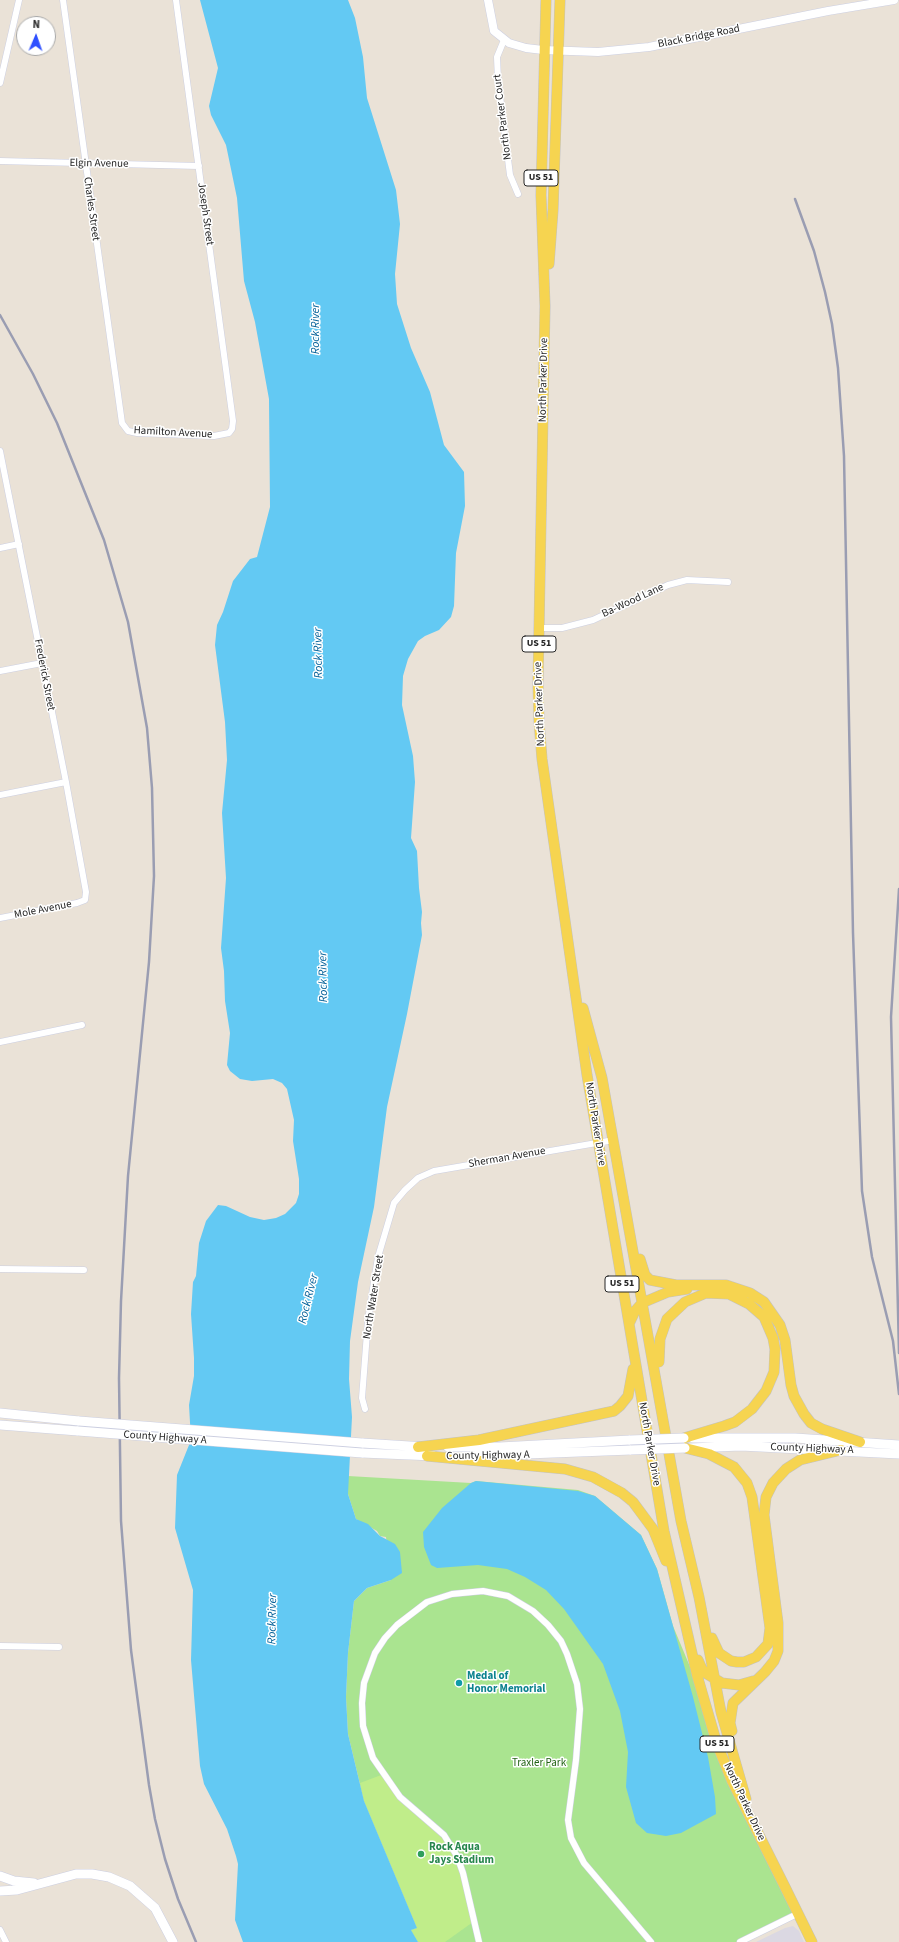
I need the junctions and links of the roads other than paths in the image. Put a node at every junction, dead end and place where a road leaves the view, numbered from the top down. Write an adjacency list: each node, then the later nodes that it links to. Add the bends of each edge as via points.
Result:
1 (19, 0): 11 (street)
2 (63, 0): 13 (street, Charles Street)
3 (176, 0): 14 (street, Joseph Street)
4 (488, 0): 8 (street, via 494,31)
5 (546, 0): 9 (main road, US 51)
6 (560, 0): 10 (main road, US 51)
7 (894, 0): 10 (street, Black Bridge Road, via 626,50)
8 (504, 40): 9 (street, Black Bridge Road, via 520,47); 15 (street, North Parker Court, via 497,56 498,80 510,175)
9 (543, 50): 10 (street, Black Bridge Road); 16 (main road, North Parker Drive / US 51, via 541,195)
10 (558, 50): 16 (main road, North Parker Drive / US 51, via 553,210)
11 (0, 83)
12 (0, 161): 13 (street, Elgin Avenue)
13 (84, 164): 14 (street, Elgin Avenue); 17 (street, Charles Street)
14 (199, 166): 18 (street, Joseph Street, via 232,411)
15 (518, 194)
16 (545, 306): 23 (main road, North Parker Drive / US 51)
17 (120, 417): 18 (street, Hamilton Avenue, via 128,430 137,433 214,436 226,434)
18 (232, 429)
19 (0, 451): 20 (street, Frederick Street)
20 (18, 544): 21 (street); 24 (street, Frederick Street)
21 (0, 548)
22 (728, 582): 23 (street, Ba-Wood Lane, via 687,580 668,585 576,626)
23 (540, 628): 30 (main road, North Parker Drive / US 51, via 538,690 542,751)
24 (42, 663): 25 (street); 26 (street, Frederick Street)
25 (0, 671)
26 (66, 782): 27 (street); 28 (street, Frederick Street, via 86,892)
27 (0, 795)
28 (85, 900): 29 (street, Mole Avenue)
29 (0, 918)
30 (574, 980): 33 (main road, North Parker Drive / US 51, via 601,1071); 34 (main road, North Parker Drive / US 51)
31 (82, 1025): 32 (street)
32 (0, 1042)
33 (614, 1140): 34 (street, Sherman Avenue); 36 (main road, North Parker Drive / US 51)
34 (598, 1142): 35 (street, Sherman Avenue, via 434,1171 418,1178); 41 (main road, North Parker Drive / US 51)
35 (405, 1190): 44 (street, North Water Street, via 394,1203 378,1257 368,1320 362,1398)
36 (629, 1226): 39 (main road, via 645,1275 650,1280 676,1285); 40 (main road, North Parker Drive / US 51)
37 (0, 1269): 38 (street)
38 (84, 1270)
39 (708, 1284): 40 (main road, via 668,1292); 47 (main road, via 738,1287 764,1302 780,1325 785,1340 791,1385 804,1414 822,1429)
40 (642, 1303): 41 (main road); 43 (main road, North Parker Drive / US 51)
41 (629, 1324): 42 (main road, North Parker Drive / US 51)
42 (634, 1359): 50 (main road, via 628,1396 614,1411 479,1440); 54 (main road, North Parker Drive / US 51, via 664,1531)
43 (661, 1404): 48 (main road, via 658,1351 667,1319 674,1311 685,1302 706,1293 739,1298 758,1310 770,1327 775,1349 774,1372 766,1391 752,1410 735,1422); 55 (main road, North Parker Drive / US 51, via 681,1521)
44 (365, 1409)
45 (0, 1413): 50 (main road, County Highway A, bridge, via 79,1422)
46 (0, 1425): 53 (main road, County Highway A, bridge)
47 (860, 1442): 48 (main road, County Highway A, via 767,1437); 49 (main road, County Highway A)
48 (685, 1443): 50 (main road, County Highway A, bridge, via 630,1440 493,1447); 51 (main road, County Highway A); 53 (main road, County Highway A, bridge, via 631,1450 497,1457); 55 (main road, via 734,1467 750,1490 770,1628 768,1644 761,1654 750,1660 737,1662 719,1653)
49 (899, 1445)
50 (418, 1447)
51 (841, 1450): 52 (main road, County Highway A); 60 (main road, via 800,1460 786,1469 773,1483 766,1497 764,1515 779,1639 774,1661)
52 (899, 1454)
53 (427, 1456): 54 (main road, via 565,1469 581,1472 609,1485 633,1502 649,1524)
54 (677, 1587): 57 (main road, North Parker Drive / US 51)
55 (699, 1597): 59 (main road, North Parker Drive / US 51)
56 (0, 1646): 58 (street)
57 (691, 1646): 59 (main road, via 702,1669); 65 (main road, North Parker Drive / US 51, via 717,1744)
58 (59, 1647)
59 (715, 1679): 60 (main road, via 722,1683 739,1685); 61 (main road, North Parker Drive / US 51, via 721,1712)
60 (756, 1680): 61 (main road, via 733,1703 730,1724)
61 (735, 1757): 65 (main road, North Parker Drive / US 51, via 749,1809)
62 (0, 1876): 63 (main road, via 14,1881)
63 (39, 1884): 64 (main road, via 17,1890); 69 (main road, via 76,1874 92,1874 109,1877 130,1886 155,1908)
64 (0, 1891)
65 (787, 1891): 66 (main road, North Parker Drive / US 51)
66 (797, 1914): 72 (street); 73 (main road, North Parker Drive / US 51)
67 (0, 1930): 68 (street)
68 (6, 1942)
69 (173, 1942)
70 (479, 1942): 71 (street, via 457,1856 444,1835 400,1797 373,1758 363,1726 362,1703 364,1683 375,1653 397,1625 427,1602 452,1594 483,1591 508,1596 534,1611 561,1641 577,1684 580,1709 576,1760 568,1810 570,1838 584,1863)
71 (651, 1942)
72 (740, 1942)
73 (812, 1942)

